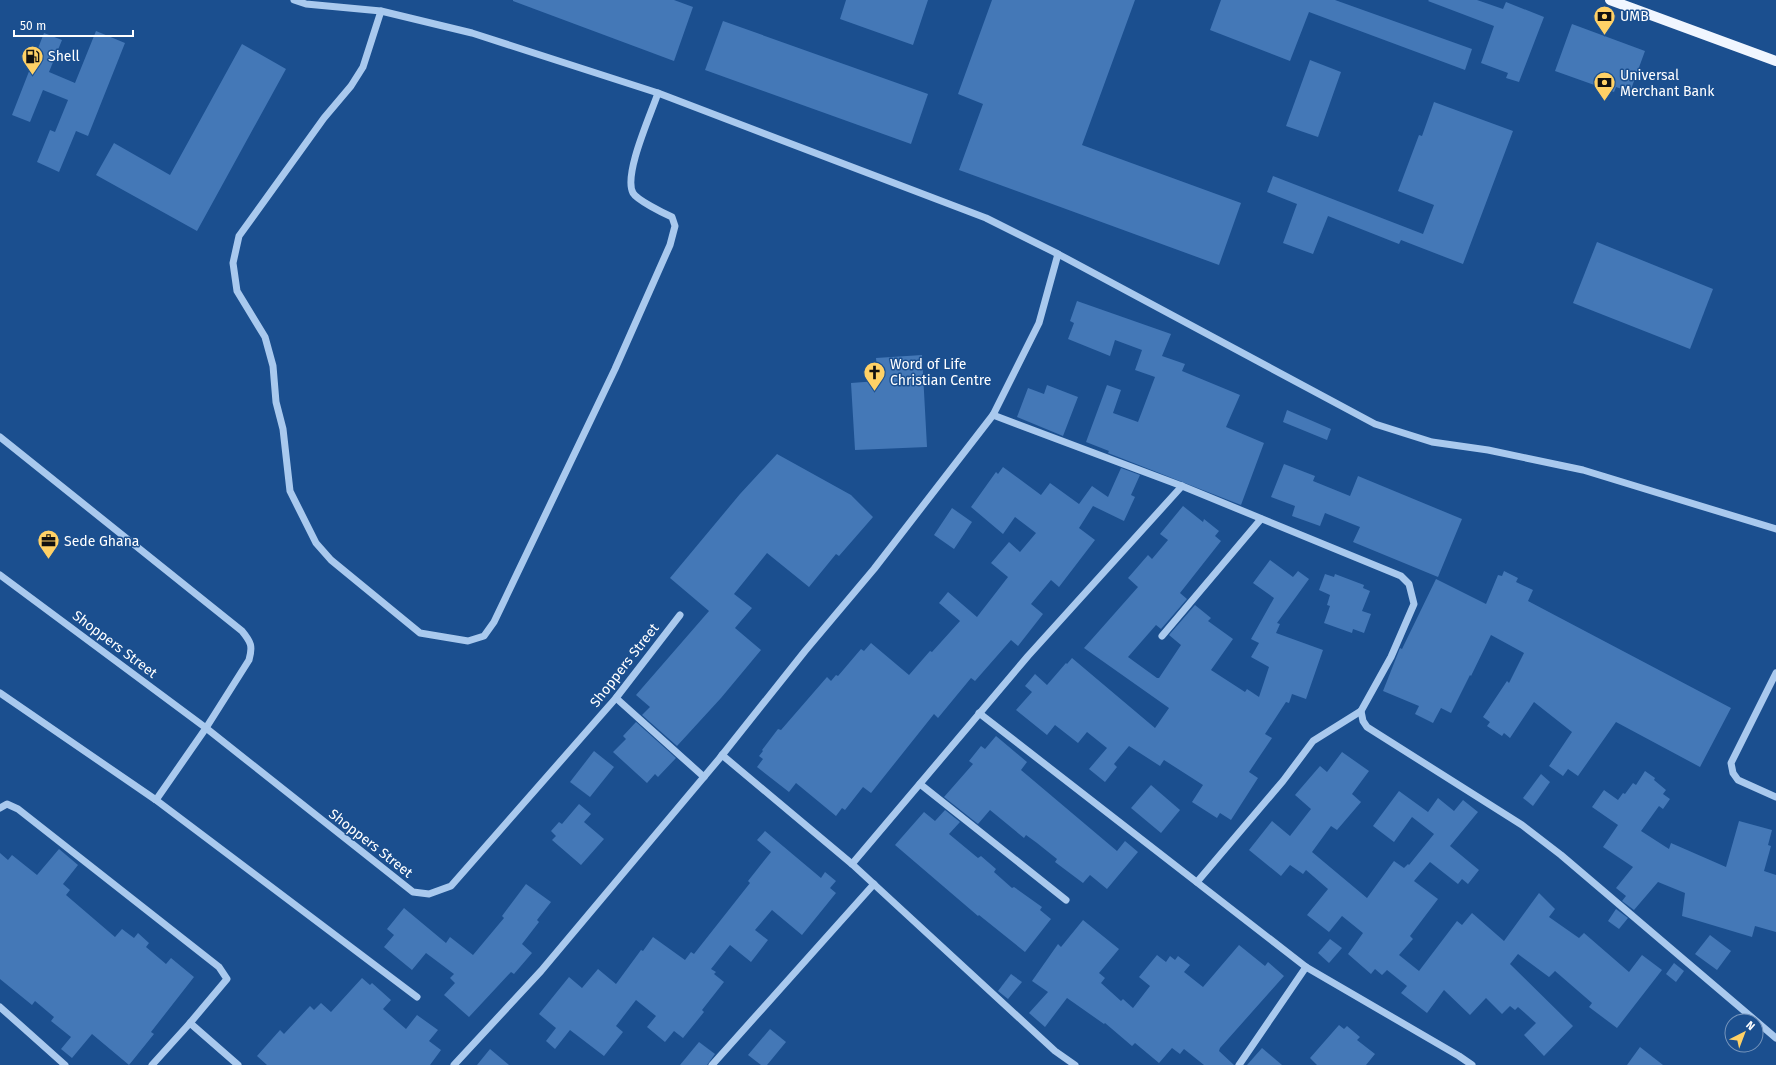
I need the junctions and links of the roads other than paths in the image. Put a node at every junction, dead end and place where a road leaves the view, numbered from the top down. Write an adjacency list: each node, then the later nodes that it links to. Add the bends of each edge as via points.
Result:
1 (294, 0): 3 (street, via 306,4)
2 (1610, 0): 4 (main road)
3 (381, 11): 5 (street, via 472,33); 5 (street, via 363,67 352,86 324,118 239,236 234,263 237,291 265,337 273,366 290,491 308,529 331,560 420,633 468,641 484,636 494,622 618,362 670,245 675,226 672,217 633,194 630,182 634,159)
4 (1776, 61)
5 (658, 93): 6 (street, via 986,218)
6 (1058, 254): 7 (street, via 1039,323); 11 (street, via 1375,424 1432,442 1488,450 1583,470)
7 (993, 415): 9 (street); 21 (street, via 874,569)
8 (0, 437): 20 (street, via 236,626 249,640 252,650 249,660)
9 (1182, 486): 10 (street); 19 (street)
10 (1261, 519): 14 (street); 18 (street, via 1401,576 1410,584 1414,604 1391,657)
11 (1776, 529)
12 (0, 575): 20 (street, Shoppers Street)
13 (680, 615): 17 (street, Shoppers Street)
14 (1162, 636)
15 (1776, 673): 24 (street, via 1731,763 1738,780)
16 (0, 693): 25 (street)
17 (616, 698): 20 (street, Shoppers Street, via 451,886 430,894 413,892); 22 (street)
18 (1361, 711): 28 (street, via 1313,741 1283,782); 35 (street, via 1367,727 1522,825 1561,855)
19 (979, 713): 23 (street); 28 (street)
20 (206, 728): 25 (street)
21 (722, 755): 22 (street); 27 (street)
22 (704, 777): 39 (street, via 541,971)
23 (920, 784): 27 (street); 30 (street)
24 (1776, 797)
25 (156, 800): 32 (street)
26 (0, 808): 34 (street, via 7,804 18,809 219,967 227,979)
27 (852, 864): 29 (street)
28 (1197, 882): 31 (street)
29 (874, 884): 40 (street); 41 (street, via 1055,1051)
30 (1066, 900)
31 (1306, 966): 42 (street); 43 (street)
32 (417, 997)
33 (0, 1007): 36 (street)
34 (190, 1023): 37 (street); 38 (street)
35 (1776, 1038)
36 (65, 1065)
37 (152, 1065)
38 (238, 1065)
39 (454, 1065)
40 (712, 1065)
41 (1075, 1065)
42 (1239, 1065)
43 (1472, 1065)

